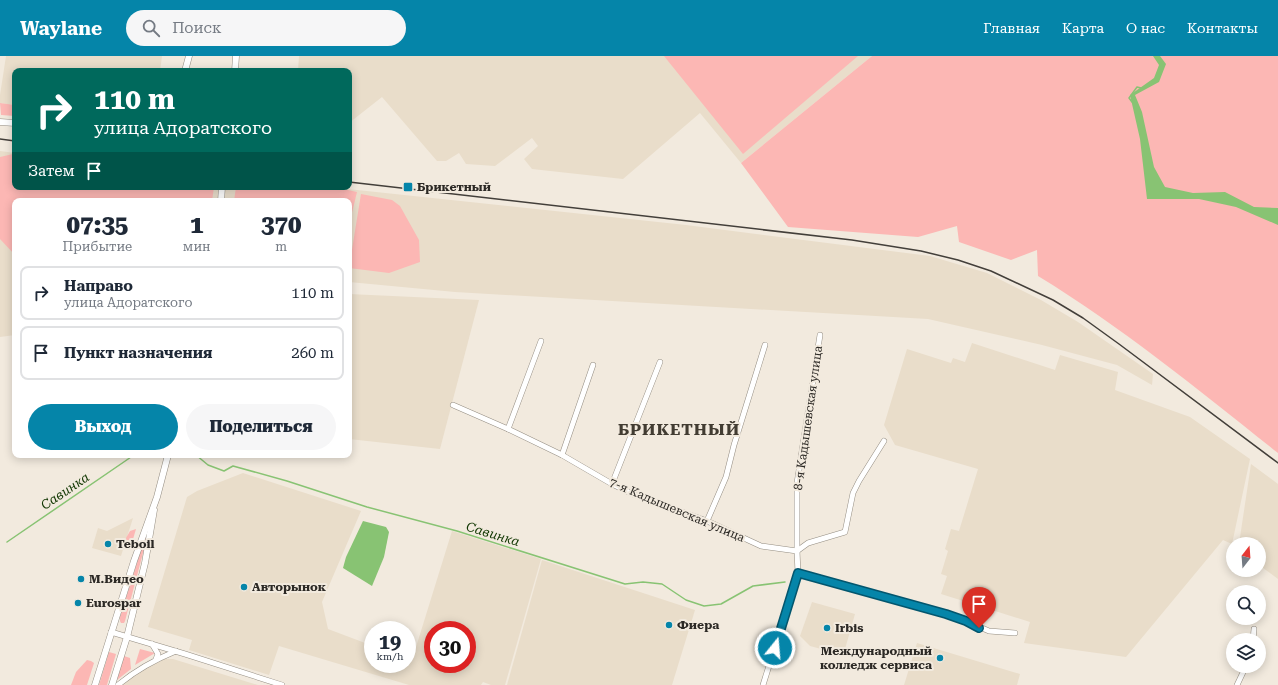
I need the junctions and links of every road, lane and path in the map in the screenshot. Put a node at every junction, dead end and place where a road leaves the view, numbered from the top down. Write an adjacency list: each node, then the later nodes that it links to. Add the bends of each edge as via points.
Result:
1 (189, 56): 3 (main road)
2 (236, 56): 4 (main road)
3 (186, 68)
4 (235, 68)
5 (0, 122): 6 (main road)
6 (12, 123)
7 (820, 335): 20 (street, 8-я Кадышевская улица, via 797,483)
8 (540, 341): 13 (street)
9 (765, 345): 19 (street, via 726,477)
10 (660, 362): 17 (street)
11 (593, 365): 15 (street)
12 (453, 405): 13 (street, 7-я Кадышевская улица)
13 (508, 428): 15 (street, 7-я Кадышевская улица)
14 (884, 441): 20 (street, via 859,481 845,532 808,543)
15 (562, 455): 17 (street, 7-я Кадышевская улица)
16 (167, 458): 18 (main road)
17 (612, 484): 19 (street, 7-я Кадышевская улица, via 634,495)
18 (157, 497): 23 (main road); 26 (main road, via 146,563)
19 (707, 521): 20 (street, 7-я Кадышевская улица, via 761,546)
20 (797, 551): 21 (street, 8-я Кадышевская улица)
21 (798, 573): 24 (street, via 946,614 989,632); 35 (street, 8-я Кадышевская улица)
22 (1254, 629): 25 (street)
23 (111, 632): 26 (street); 31 (main road)
24 (1015, 633)
25 (1254, 633)
26 (127, 637): 27 (street); 32 (main road)
27 (152, 644): 28 (street); 29 (street, via 158,654)
28 (176, 651): 29 (street); 34 (street)
29 (156, 659): 33 (street)
30 (1243, 673): 36 (street)
31 (95, 685)
32 (112, 685)
33 (118, 685)
34 (282, 685)
35 (763, 685)
36 (1237, 685)

